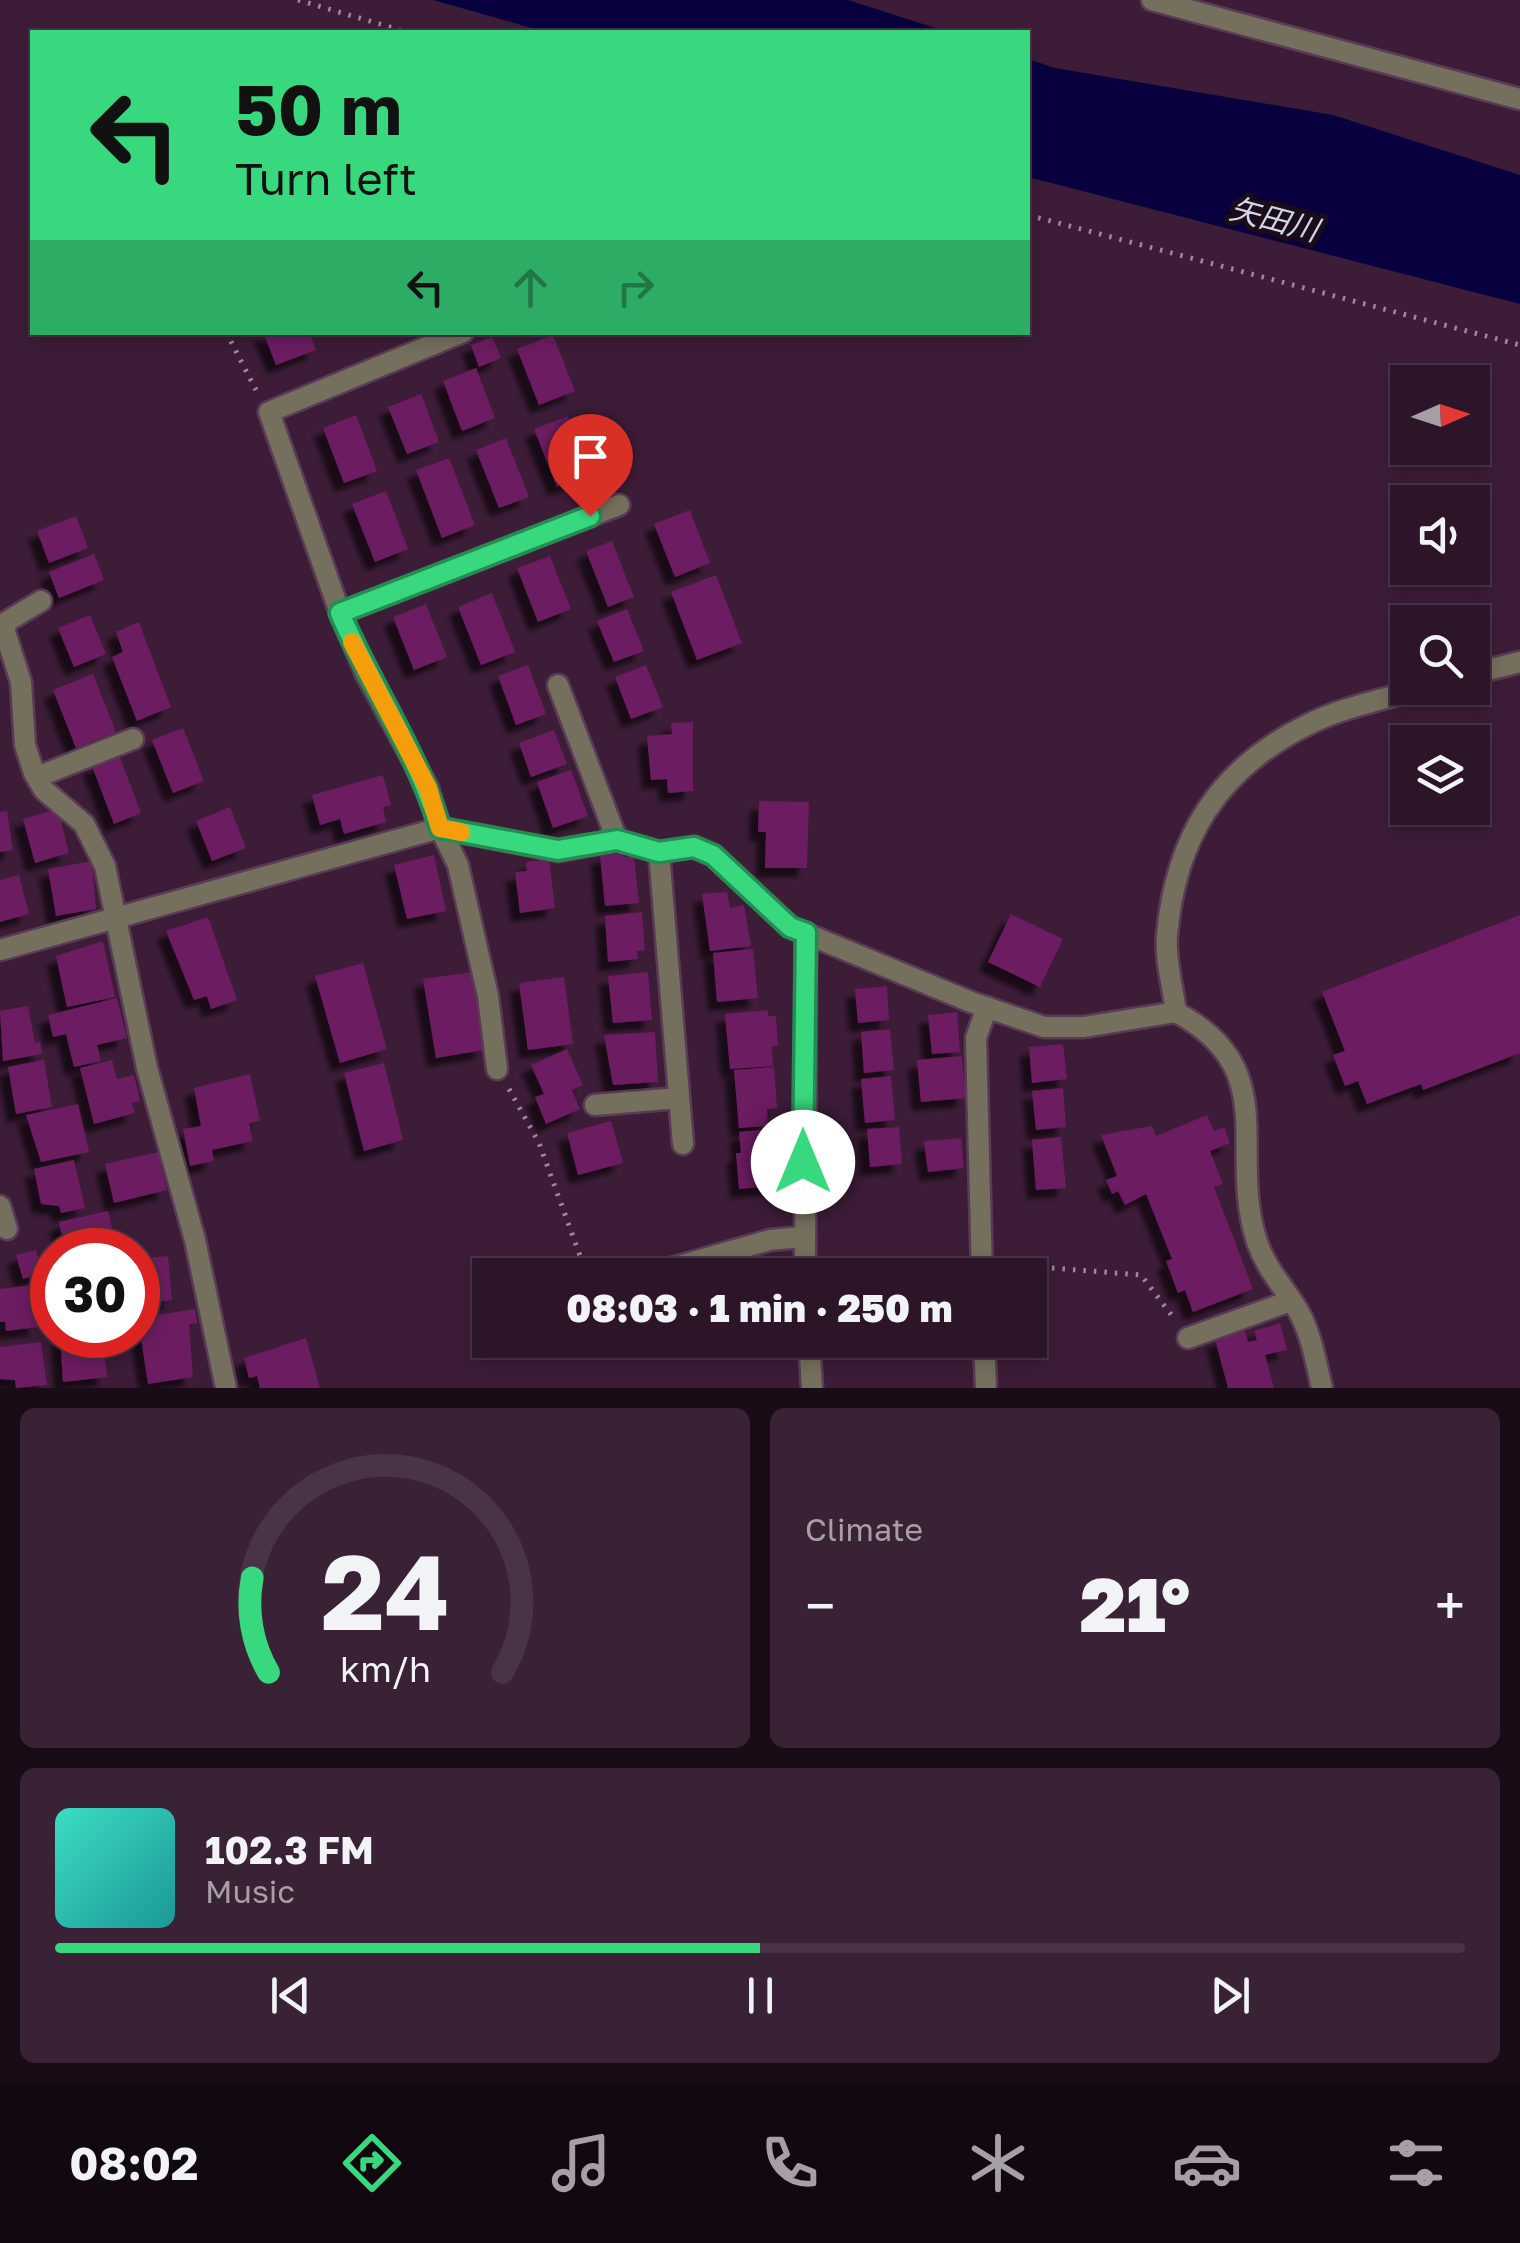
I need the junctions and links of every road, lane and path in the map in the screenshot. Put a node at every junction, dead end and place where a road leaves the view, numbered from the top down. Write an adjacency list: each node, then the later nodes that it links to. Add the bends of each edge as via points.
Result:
1 (298, 0): 3 (path)
2 (1152, 0): 4 (street)
3 (400, 30)
4 (1520, 100)
5 (1030, 216): 8 (path)
6 (227, 335): 9 (path)
7 (455, 335): 12 (street, via 269,412)
8 (1520, 345)
9 (266, 405)
10 (619, 505): 12 (street)
11 (42, 601): 18 (street, via 6,622 5,632)
12 (340, 613): 19 (street, via 428,788)
13 (1520, 662): 14 (street)
14 (1490, 670)
15 (558, 686): 20 (street)
16 (1390, 698): 26 (street, via 1308,724 1252,760 1199,814 1167,938)
17 (133, 739): 18 (street)
18 (37, 777): 22 (street, via 96,843)
19 (440, 828): 20 (street, via 558,850); 22 (street); 27 (street, via 458,864)
20 (617, 840): 21 (street)
21 (659, 852): 23 (street, via 694,847 713,855 790,927); 28 (street)
22 (113, 916): 24 (street); 43 (street)
23 (806, 933): 25 (street); 33 (street)
24 (0, 950)
25 (987, 1008): 26 (street, via 1044,1026 1084,1027); 37 (street, via 976,1038)
26 (1176, 1012): 39 (street, via 1210,1031 1236,1064 1252,1221 1273,1279)
27 (498, 1069): 34 (path, via 539,1143)
28 (680, 1098): 29 (street); 30 (street)
29 (595, 1104)
30 (683, 1144)
31 (0, 1206): 32 (street)
32 (8, 1229)
33 (803, 1237): 35 (street); 36 (street)
34 (581, 1258)
35 (707, 1258)
36 (804, 1258)
37 (982, 1258)
38 (1052, 1268): 40 (path, via 1141,1275)
39 (1290, 1301): 40 (street); 46 (street, via 1303,1320)
40 (1188, 1338)
41 (810, 1358): 44 (street)
42 (985, 1358): 45 (street)
43 (226, 1388)
44 (812, 1388)
45 (986, 1388)
46 (1322, 1388)

